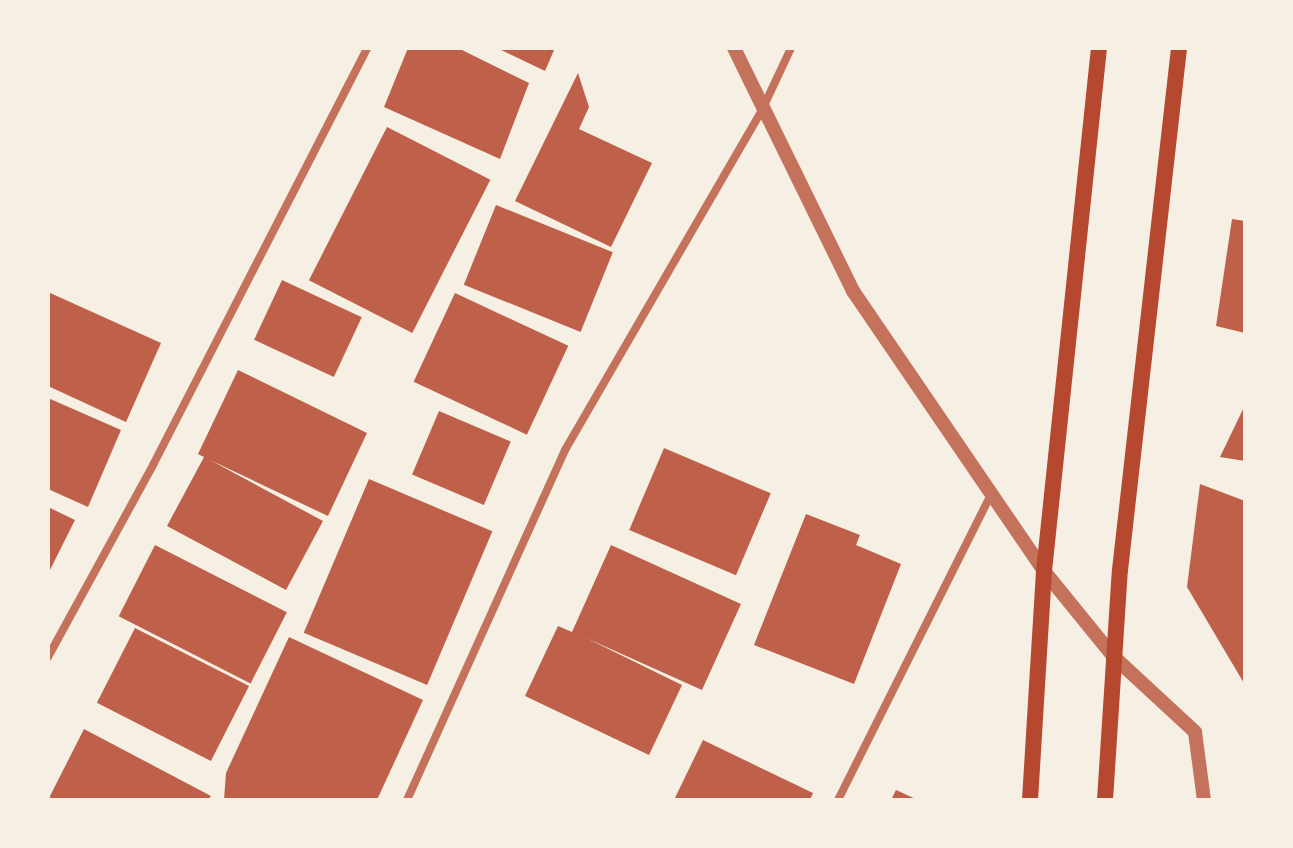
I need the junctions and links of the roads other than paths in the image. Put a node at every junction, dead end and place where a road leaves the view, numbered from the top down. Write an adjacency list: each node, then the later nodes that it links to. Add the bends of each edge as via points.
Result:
1 (367, 48): 9 (street)
2 (734, 48): 6 (street)
3 (791, 48): 6 (street)
4 (1099, 48): 8 (main road)
5 (1179, 48): 10 (main road)
6 (762, 110): 7 (street, via 853,291); 11 (street, via 565,450)
7 (991, 494): 8 (street); 12 (street)
8 (1044, 571): 10 (street); 13 (main road)
9 (48, 657)
10 (1114, 657): 14 (main road); 15 (street, via 1195,732)
11 (407, 800)
12 (838, 800)
13 (1030, 800)
14 (1105, 800)
15 (1204, 800)

